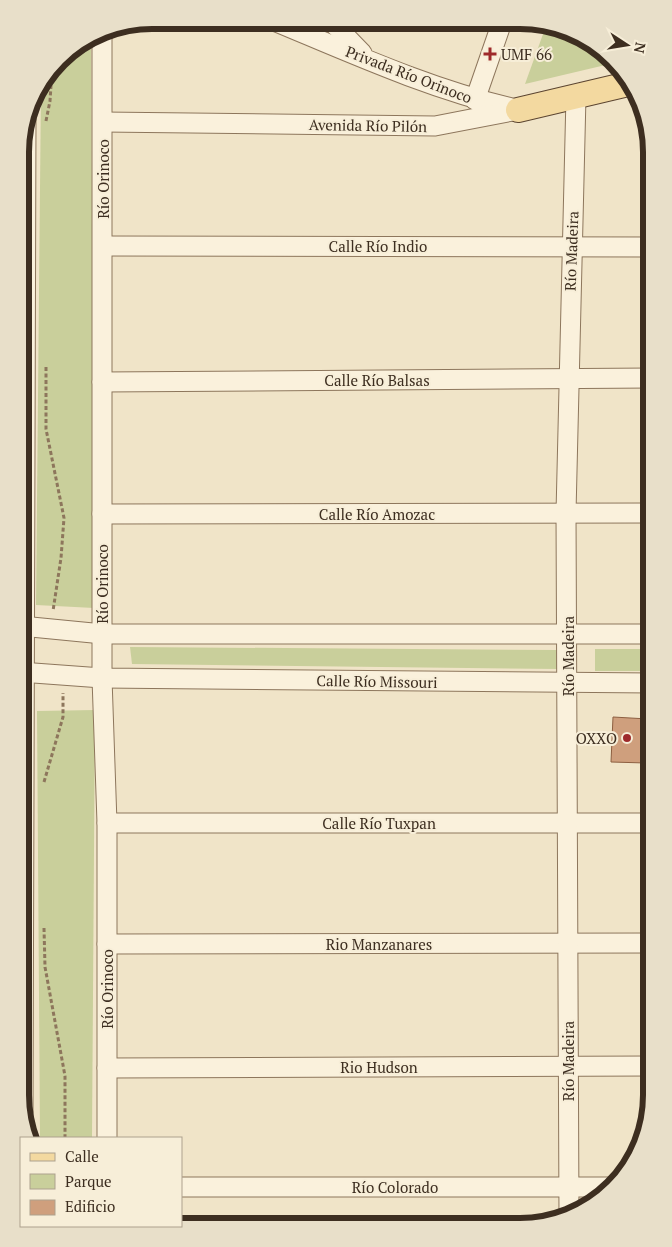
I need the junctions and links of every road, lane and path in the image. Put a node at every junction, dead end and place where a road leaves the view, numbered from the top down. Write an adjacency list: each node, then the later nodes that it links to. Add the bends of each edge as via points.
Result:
1 (293, 29): 5 (street, Privada Río Orinoco)
2 (339, 29): 5 (street)
3 (500, 29): 9 (street)
4 (102, 39): 11 (street, Río Orinoco)
5 (370, 61): 9 (street, Privada Río Orinoco)
6 (52, 79): 12 (path)
7 (624, 85): 8 (main road, Avenida Río Pilón)
8 (576, 96): 10 (main road, Avenida Río Pilón); 15 (street, Río Madeira)
9 (475, 100): 10 (street, Privada Río Orinoco)
10 (518, 110): 11 (street, Avenida Río Pilón, via 434,126)
11 (103, 122): 13 (street, Río Orinoco)
12 (45, 129)
13 (103, 246): 15 (street, Calle Río Indio); 19 (street, Río Orinoco)
14 (643, 247): 15 (street, Calle Río Indio)
15 (571, 248): 18 (street, Río Madeira)
16 (46, 360): 24 (path, via 46,430 64,518)
17 (643, 378): 18 (street, Calle Río Balsas)
18 (568, 380): 19 (street, Calle Río Balsas); 20 (street, Río Madeira)
19 (102, 382): 22 (street, Río Orinoco)
20 (566, 513): 21 (street, Calle Río Amozac); 22 (street, Calle Río Amozac); 26 (street, Río Madeira)
21 (643, 513)
22 (102, 514): 25 (street, Río Orinoco)
23 (29, 627): 24 (street)
24 (53, 630): 25 (street)
25 (102, 634): 26 (street); 30 (street, Río Orinoco)
26 (568, 634): 27 (street); 32 (street, Río Madeira)
27 (643, 634)
28 (29, 672): 29 (street, Calle Río Missouri)
29 (62, 675): 30 (street, Calle Río Missouri); 33 (path, via 63,717)
30 (102, 678): 32 (street, Calle Río Missouri); 34 (street, Río Orinoco)
31 (643, 682): 32 (street, Calle Río Missouri)
32 (568, 683): 35 (street, Río Madeira)
33 (44, 790)
34 (107, 823): 35 (street, Calle Río Tuxpan); 40 (street, Río Orinoco)
35 (568, 823): 36 (street, Calle Río Tuxpan); 38 (street, Río Madeira)
36 (643, 823)
37 (44, 920): 44 (path, via 45,967 64,1076)
38 (569, 943): 39 (street, Rio Manzanares); 40 (street, Rio Manzanares); 41 (street, Río Madeira)
39 (643, 943)
40 (107, 944): 43 (street, Río Orinoco)
41 (568, 1066): 42 (street, Rio Hudson); 43 (street, Rio Hudson); 46 (street, Río Madeira)
42 (643, 1066)
43 (107, 1068): 45 (street, Río Orinoco)
44 (64, 1137)
45 (107, 1137)
46 (569, 1186): 47 (street, Río Colorado); 48 (street, Río Colorado); 49 (street, Río Madeira)
47 (182, 1187)
48 (602, 1187)
49 (569, 1208)

